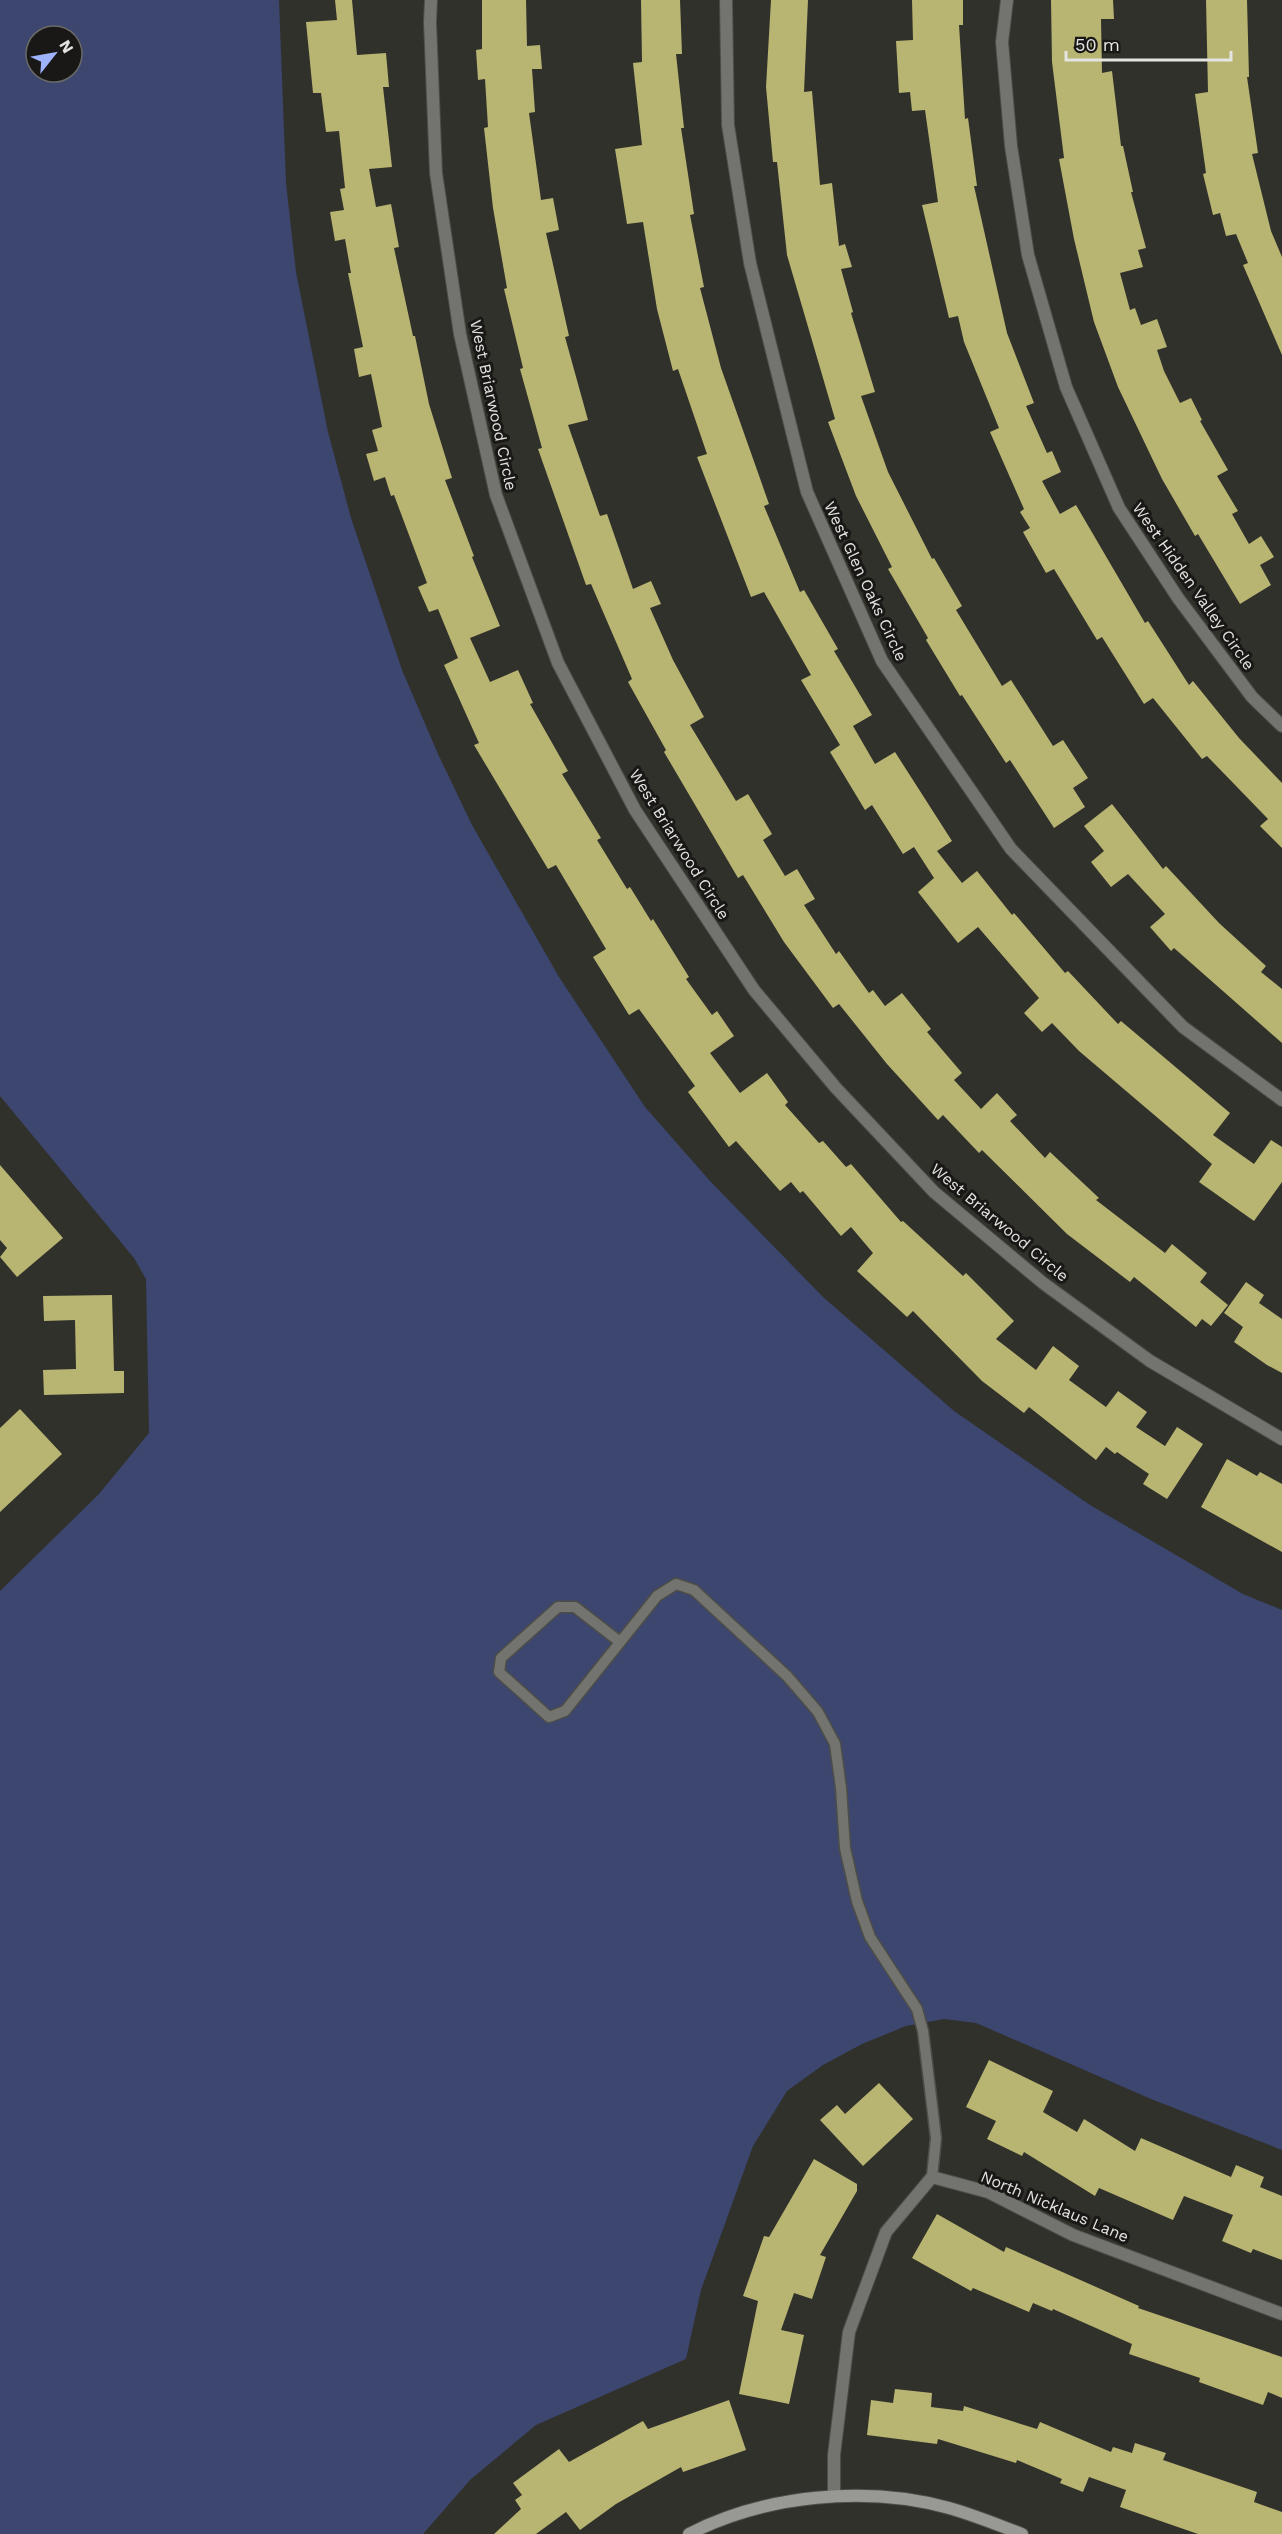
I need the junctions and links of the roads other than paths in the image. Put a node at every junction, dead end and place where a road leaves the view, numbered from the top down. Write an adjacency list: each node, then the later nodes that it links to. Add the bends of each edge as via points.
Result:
1 (431, 0): 6 (street, West Briarwood Circle, via 436,173 460,334 496,495 558,663 635,810 754,990 836,1088 934,1192 1043,1283 1150,1361)
2 (726, 0): 5 (street, West Glen Oaks Circle, via 728,125 750,263 807,492 882,661 1011,849 1183,1027)
3 (1007, 0): 4 (street, West Hidden Valley Circle, via 1002,42 1013,157 1028,255 1066,387 1119,508 1178,598 1252,697)
4 (1282, 726)
5 (1282, 1100)
6 (1282, 1439)
7 (620, 1642): 7 (lane, via 565,1711 549,1717 499,1672 501,1658 558,1607 575,1607); 8 (lane, via 657,1596 676,1584 694,1590 787,1676 818,1712 835,1744 845,1848 857,1901 870,1937 917,2009 923,2031 936,2138)
8 (932, 2177): 9 (street, North Nicklaus Lane, via 988,2192 1073,2235); 10 (street, via 886,2232 849,2332 834,2455)
9 (1282, 2314)
10 (834, 2496): 11 (street, via 802,2499 735,2515); 12 (street, via 902,2499 947,2507)
11 (689, 2534)
12 (1023, 2534)

